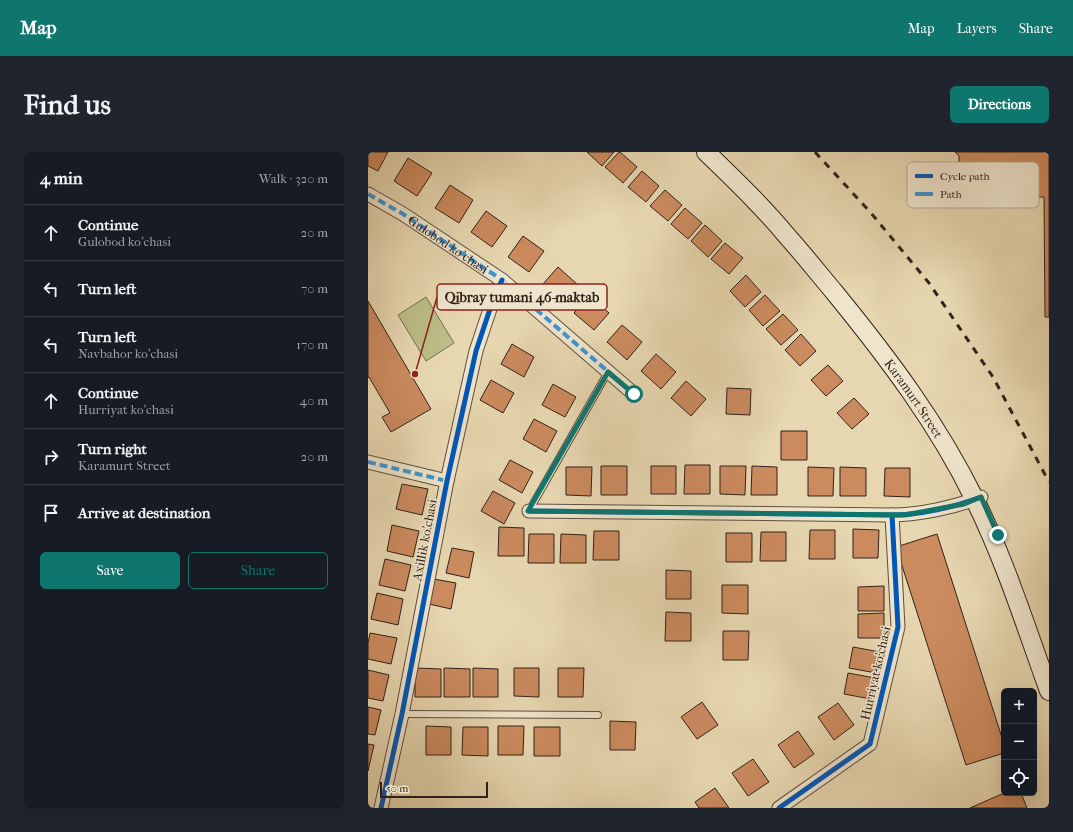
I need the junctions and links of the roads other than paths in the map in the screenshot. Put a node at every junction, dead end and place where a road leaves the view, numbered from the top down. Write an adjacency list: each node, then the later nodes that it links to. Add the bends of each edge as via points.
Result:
1 (706, 152): 9 (main road, Karamurt Street, via 787,235 866,331 923,410)
2 (714, 152): 9 (main road, Karamurt Street, via 791,230 870,327 925,400 961,461)
3 (368, 194): 4 (street, Gulobod ko'chasi, via 403,214)
4 (502, 280): 5 (street, Gulobod ko'chasi); 8 (street, Axillik ko'chasi, via 476,351)
5 (608, 372): 6 (street, Gulobod ko'chasi); 10 (lane)
6 (634, 394)
7 (368, 462): 8 (street)
8 (447, 481): 14 (street, Axillik ko'chasi)
9 (978, 498): 11 (street, via 964,504); 12 (main road, Karamurt Street, via 1014,573); 13 (main road, Karamurt Street)
10 (528, 511): 11 (street)
11 (892, 515): 17 (street, Hurriyat ko'chasi, via 898,627 870,744)
12 (1049, 672)
13 (1049, 691)
14 (402, 714): 15 (lane); 16 (street, Axillik ko'chasi)
15 (598, 715)
16 (381, 808)
17 (779, 808)

